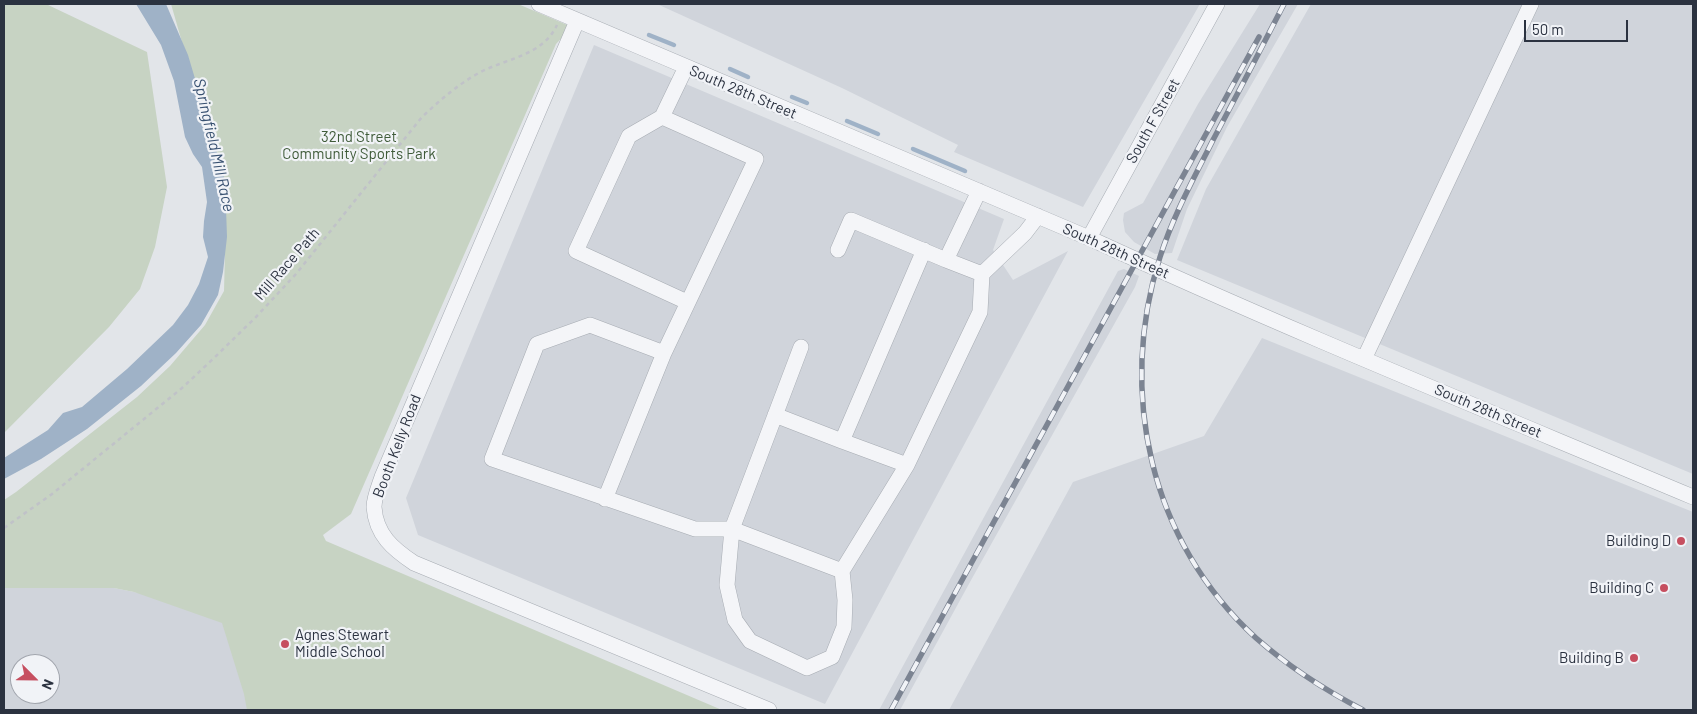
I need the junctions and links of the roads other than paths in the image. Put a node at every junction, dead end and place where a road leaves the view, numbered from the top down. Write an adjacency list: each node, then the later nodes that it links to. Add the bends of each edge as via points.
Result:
1 (539, 4): 4 (street, South 28th Street)
2 (1217, 4): 9 (street, South F Street)
3 (1531, 4): 17 (street)
4 (577, 22): 5 (street, South 28th Street); 25 (street, Booth Kelly Road, via 382,477 374,506 380,530 395,550 414,563)
5 (686, 67): 6 (street); 7 (street, South 28th Street)
6 (662, 117): 14 (street, via 756,159); 14 (street, via 629,136 576,251)
7 (979, 191): 8 (street, South 28th Street); 12 (street)
8 (1038, 216): 9 (street, South 28th Street); 13 (street)
9 (1089, 238): 17 (street, South 28th Street)
10 (838, 250): 11 (street, via 851,220)
11 (924, 250): 12 (street); 19 (street)
12 (946, 260): 13 (street)
13 (982, 274): 20 (street, via 980,312)
14 (687, 302): 16 (street)
15 (801, 347): 18 (street)
16 (664, 353): 22 (street); 22 (street, via 590,325 537,344 492,459)
17 (1364, 359): 21 (street, South 28th Street)
18 (775, 415): 19 (street); 23 (street)
19 (842, 441): 20 (street)
20 (907, 465): 24 (street)
21 (1693, 498)
22 (605, 499): 23 (street, via 695,530)
23 (732, 529): 24 (street); 24 (street, via 727,585 734,620 750,641 807,668 832,657 844,627)
24 (842, 571)
25 (769, 710)

